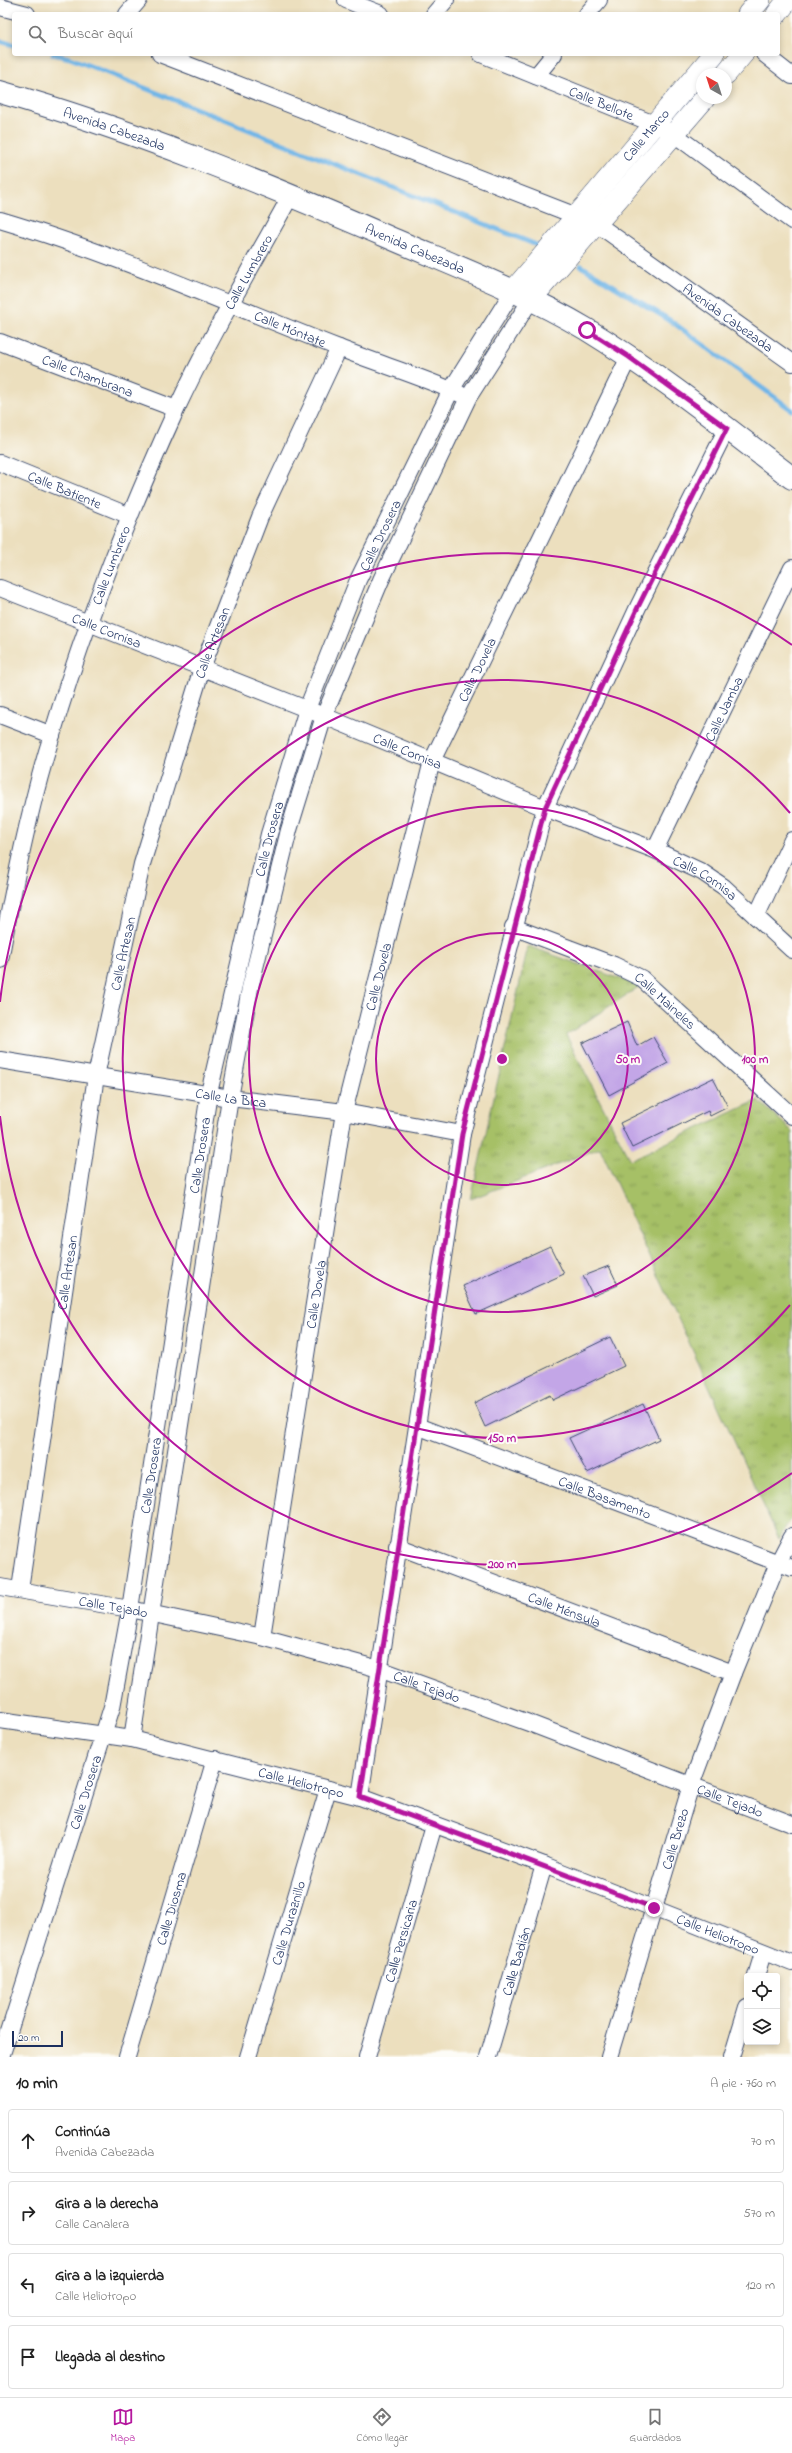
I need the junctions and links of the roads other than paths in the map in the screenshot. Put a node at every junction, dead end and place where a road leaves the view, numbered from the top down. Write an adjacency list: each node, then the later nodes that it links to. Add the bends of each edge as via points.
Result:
1 (139, 0): 9 (street)
2 (346, 0): 10 (street)
3 (446, 0): 11 (street)
4 (599, 0): 12 (street)
5 (760, 0): 13 (street)
6 (788, 0): 14 (street)
7 (0, 7): 8 (street)
8 (19, 12)
9 (130, 12)
10 (376, 12)
11 (436, 12)
12 (589, 12)
13 (750, 12)
14 (779, 12)
15 (165, 56): 29 (street, Avenida Cabezada)
16 (486, 56): 22 (street, Calle Bellote)
17 (552, 56): 22 (street)
18 (712, 56): 26 (street, Calle Marco)
19 (741, 56): 21 (street)
20 (767, 56): 23 (street)
21 (731, 68)
22 (536, 76): 26 (street, Calle Bellote)
23 (792, 76)
24 (0, 92): 28 (main road, Avenida Cabezada, via 50,106 173,149)
25 (700, 104): 27 (street, Calle Marco)
26 (654, 124): 27 (street, Calle Bellote); 29 (street, Calle Marco)
27 (674, 134): 31 (street, Calle Bellote); 32 (street, Calle Marco)
28 (291, 195): 33 (main road, Avenida Cabezada); 34 (street, Calle Lumbrero)
29 (577, 215): 32 (street, Avenida Cabezada); 33 (street, Calle Marco)
30 (0, 220): 34 (street, Calle Móntate, via 68,240)
31 (792, 221)
32 (597, 224): 33 (street, Calle Marco); 38 (street, Avenida Cabezada, via 629,244)
33 (522, 295): 37 (main road, Avenida Cabezada); 39 (street, Calle Drosera); 40 (street, Calle Drosera)
34 (232, 303): 36 (street, Calle Móntate); 41 (street, Calle Lumbrero)
35 (0, 342): 41 (street, Calle Chambrana)
36 (339, 348): 39 (street, Calle Móntate); 49 (street, Calle Artesan, via 260,517)
37 (629, 357): 42 (main road, Avenida Cabezada); 54 (street, Calle Dovela)
38 (792, 363)
39 (451, 390): 40 (street, Calle Móntate); 50 (street, Calle Drosera, via 358,580)
40 (468, 398): 52 (street, Calle Drosera, via 381,580)
41 (176, 409): 45 (street, Calle Lumbrero)
42 (727, 428): 44 (main road, Avenida Cabezada); 55 (street, via 638,607)
43 (0, 463): 45 (street, Calle Batiente)
44 (792, 478)
45 (130, 516): 48 (street, Calle Lumbrero)
46 (792, 568): 57 (street, Calle Jamba)
47 (0, 588): 48 (street, Calle Cornisa)
48 (89, 624): 49 (street, Calle Cornisa); 53 (street, Calle Lumbrero)
49 (202, 668): 50 (street, Calle Cornisa); 63 (street, Calle Artesan, via 142,864)
50 (307, 709): 52 (street, Calle Cornisa); 64 (street, Calle Drosera, via 269,834)
51 (0, 715): 53 (street)
52 (324, 716): 54 (street, Calle Cornisa); 65 (street, Calle Drosera, via 289,830 250,988)
53 (52, 735): 61 (street, Calle Lumbrero, via 32,807)
54 (432, 761): 55 (street, Calle Cornisa); 66 (street, Calle Dovela)
55 (545, 808): 57 (street, Calle Cornisa); 59 (street)
56 (792, 840): 58 (street)
57 (655, 850): 58 (street, Calle Cornisa, via 702,872 724,887)
58 (756, 917): 60 (street, Calle Cornisa)
59 (513, 927): 67 (street, Calle Maineles, via 614,965 641,978); 68 (street)
60 (792, 950)
61 (0, 960)
62 (0, 1060): 63 (street, Calle La Bica)
63 (96, 1076): 64 (street, Calle La Bica); 74 (street, Calle Artesan)
64 (208, 1093): 65 (street, Calle La Bica); 75 (street, Calle Drosera)
65 (230, 1098): 66 (street, Calle La Bica); 76 (street, Calle Drosera)
66 (344, 1112): 68 (street, Calle La Bica); 77 (street, Calle Dovela)
67 (792, 1116)
68 (462, 1134): 69 (street)
69 (417, 1426): 71 (street); 72 (street, Calle Basamento)
70 (792, 1536): 72 (street, Calle Brezo)
71 (397, 1546): 78 (street); 79 (street, Calle Ménsula)
72 (785, 1565): 79 (street, Calle Brezo)
73 (0, 1587): 74 (street, Calle Tejado)
74 (20, 1589): 75 (street, Calle Tejado)
75 (130, 1609): 76 (street, Calle Tejado); 81 (street, Calle Drosera, via 112,1707)
76 (150, 1614): 77 (street, Calle Tejado); 82 (street, Calle Drosera)
77 (262, 1637): 78 (street, Calle Tejado)
78 (379, 1669): 84 (street, Calle Tejado); 86 (street)
79 (733, 1673): 84 (street, Calle Brezo)
80 (0, 1720): 81 (street, Calle Heliotropo)
81 (104, 1736): 82 (street, Calle Heliotropo); 95 (street, Calle Drosera)
82 (132, 1739): 83 (street, Calle Heliotropo)
83 (215, 1759): 85 (street, Calle Heliotropo); 96 (street, Calle Diosma)
84 (691, 1785): 87 (street, Calle Tejado); 90 (street, Calle Brezo)
85 (328, 1790): 86 (street, Calle Heliotropo); 97 (street, Calle Duraznillo)
86 (360, 1797): 88 (street, Calle Heliotropo)
87 (792, 1824)
88 (434, 1825): 89 (street, Calle Heliotropo); 98 (street, Calle Persicaria)
89 (544, 1865): 90 (street, Calle Heliotropo); 99 (street, Calle Badián)
90 (654, 1908): 91 (street, Calle Heliotropo); 100 (street, Calle Brezo)
91 (763, 1953): 92 (street, Calle Heliotropo); 93 (street)
92 (792, 1963)
93 (757, 1973)
94 (746, 2009): 101 (street)
95 (1, 2057)
96 (126, 2057)
97 (248, 2057)
98 (367, 2057)
99 (488, 2057)
100 (610, 2057)
101 (732, 2057)

